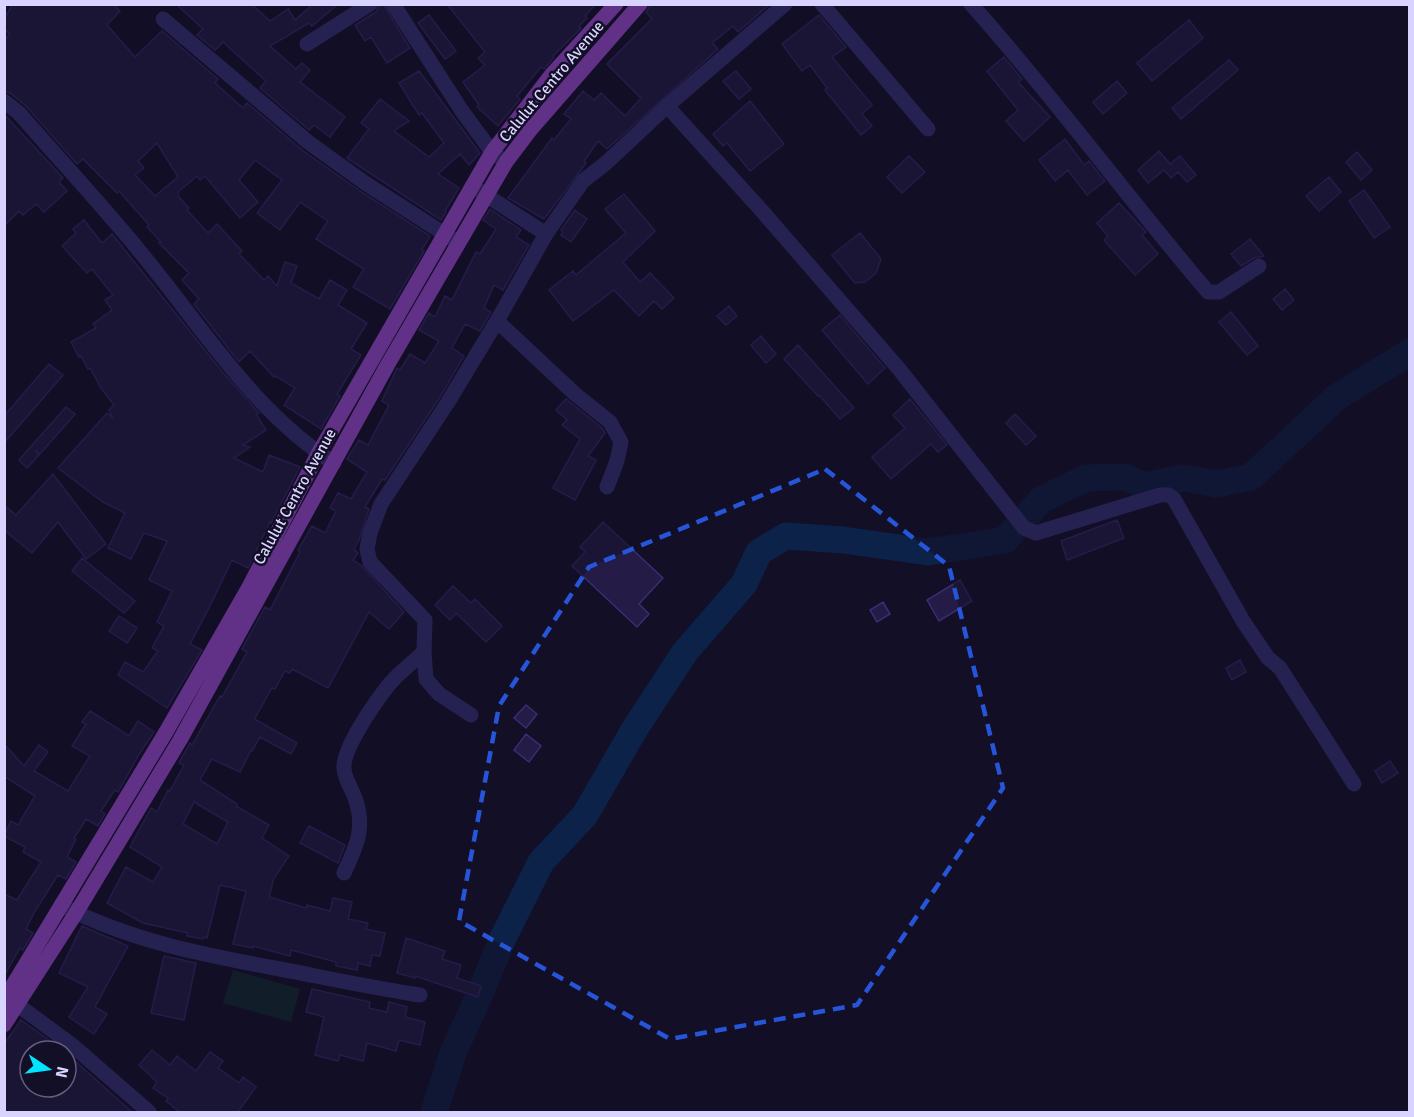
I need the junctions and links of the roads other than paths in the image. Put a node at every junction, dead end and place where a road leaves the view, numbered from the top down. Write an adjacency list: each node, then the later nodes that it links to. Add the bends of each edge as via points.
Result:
1 (370, 4): 9 (street)
2 (393, 4): 13 (street)
3 (616, 4): 13 (main road, Calulut Centro Avenue, via 552,74)
4 (785, 4): 11 (street)
5 (822, 4): 12 (street)
6 (971, 4): 19 (street, via 1208,292 1219,292)
7 (638, 5): 14 (main road, Calulut Centro Avenue)
8 (163, 19): 18 (street, via 308,142)
9 (306, 44)
10 (4, 101): 21 (street, via 19,113 137,248 273,415)
11 (667, 106): 17 (street, via 583,182); 26 (street, via 899,369 1019,522 1036,533 1130,503 1169,495 1174,499 1243,621 1268,658 1280,668)
12 (928, 129)
13 (492, 152): 14 (street); 15 (main road, Calulut Centro Avenue)
14 (506, 162): 16 (main road, Calulut Centro Avenue)
15 (472, 186): 16 (street); 18 (main road, Calulut Centro Avenue)
16 (486, 196): 17 (street); 18 (main road, Calulut Centro Avenue)
17 (546, 234): 20 (street)
18 (451, 238): 21 (main road, Calulut Centro Avenue); 22 (main road, Calulut Centro Avenue)
19 (1258, 266)
20 (497, 321): 23 (street, via 610,422 621,442); 24 (street, via 381,504 370,533 369,562 425,620)
21 (318, 454): 22 (street); 27 (main road, Calulut Centro Avenue, via 249,587)
22 (333, 463): 28 (main road, Calulut Centro Avenue, via 180,740)
23 (607, 487)
24 (424, 652): 25 (street, via 426,679 439,694); 29 (street, via 388,685 344,757 344,771 361,825 358,843)
25 (471, 715)
26 (1354, 784)
27 (95, 850): 28 (main road); 30 (main road, Calulut Centro Avenue)
28 (109, 859): 31 (main road, Calulut Centro Avenue)
29 (344, 873)
30 (61, 905): 31 (street); 33 (main road, Calulut Centro Avenue)
31 (76, 913): 32 (street, via 167,947); 33 (main road, Calulut Centro Avenue)
32 (420, 995)
33 (9, 1001): 34 (main road, Calulut Centro Avenue); 35 (street, via 72,1046)
34 (4, 1024)
35 (149, 1113)

